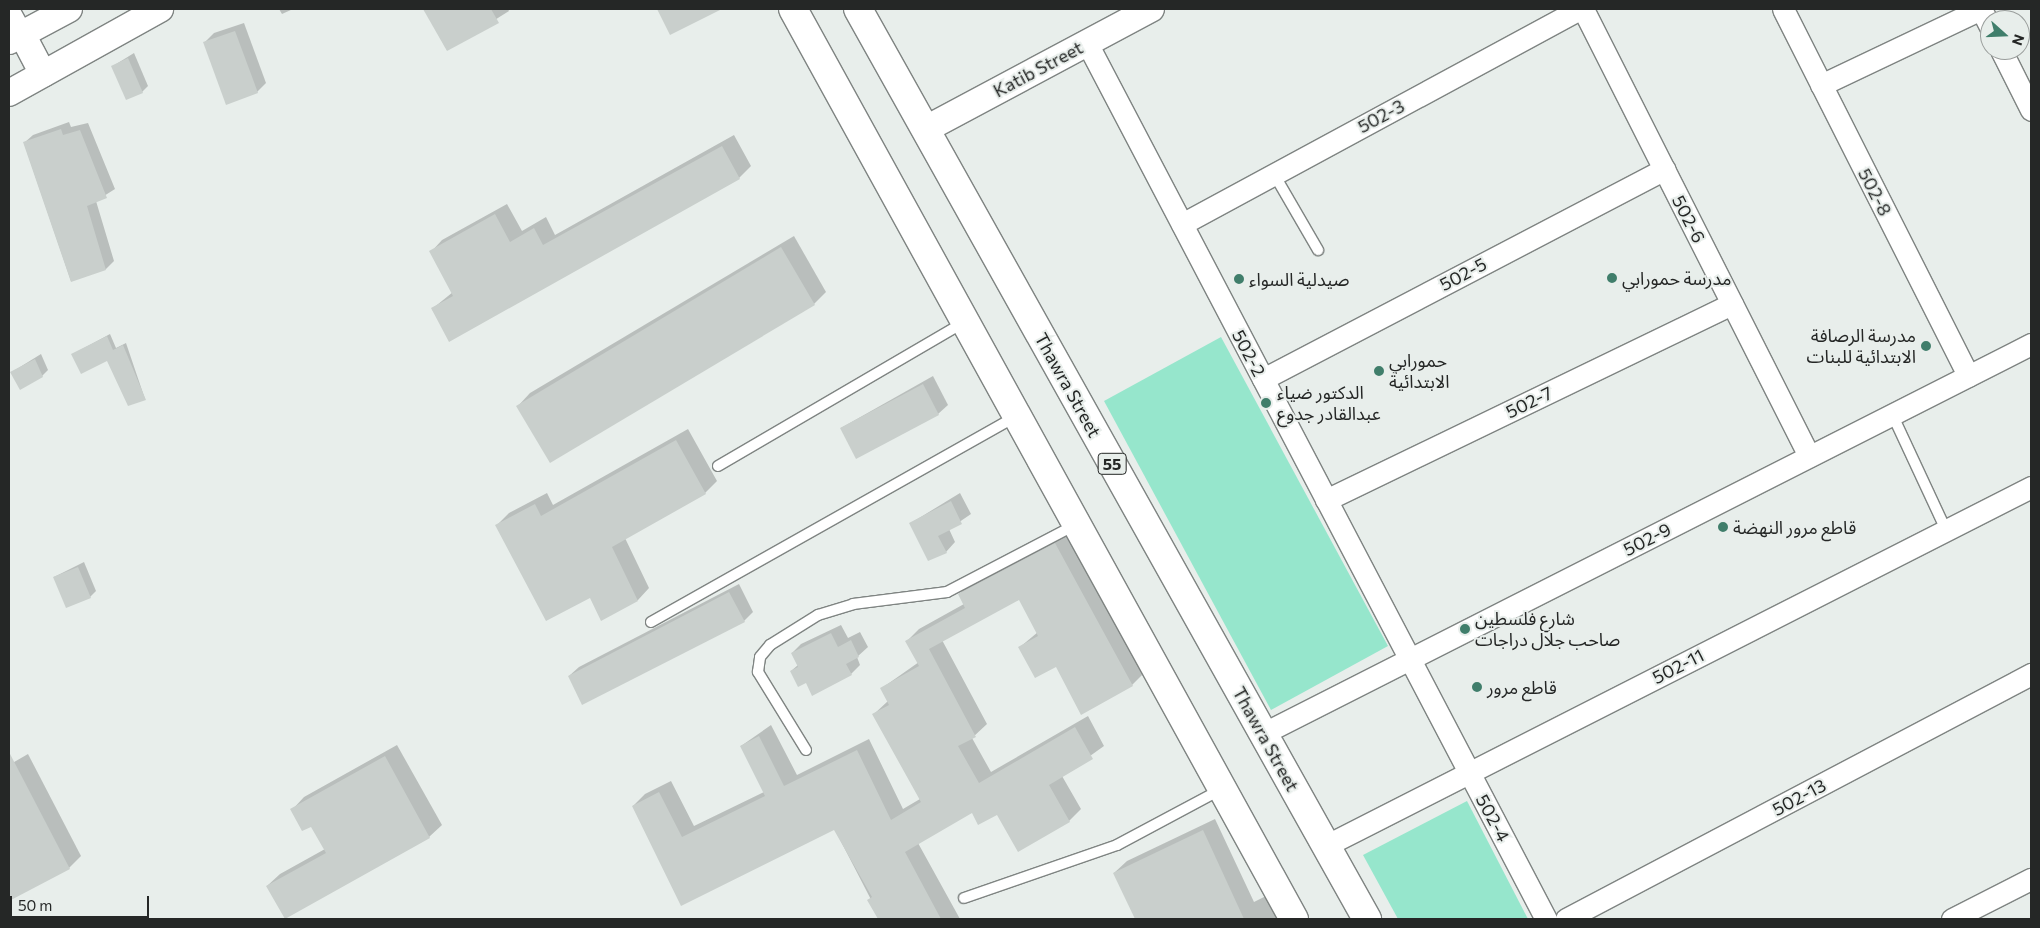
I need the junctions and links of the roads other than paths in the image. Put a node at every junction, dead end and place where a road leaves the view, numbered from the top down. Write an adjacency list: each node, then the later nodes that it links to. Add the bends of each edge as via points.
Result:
1 (68, 9): 10 (street)
2 (160, 9): 13 (street)
3 (793, 9): 23 (main road)
4 (858, 9): 17 (main road, Thawra Street / 55)
5 (1150, 9): 11 (street, Katib Street)
6 (1581, 9): 18 (street, 502-6); 19 (street, 502-3)
7 (1782, 9): 14 (street, 502-8)
8 (9, 11): 10 (street)
9 (1980, 17): 14 (street)
10 (15, 38): 13 (street)
11 (1087, 43): 17 (street, Katib Street); 20 (street, 502-2)
12 (2006, 60): 16 (street)
13 (43, 74): 15 (street)
14 (1821, 85): 25 (street, 502-8)
15 (9, 93)
16 (2031, 110)
17 (926, 129): 39 (main road, Thawra Street / 55)
18 (1664, 169): 22 (street, 502-6); 26 (street, 502-5)
19 (1274, 174): 20 (street, 502-3); 21 (lane)
20 (1182, 224): 26 (street, 502-2)
21 (1318, 250)
22 (1732, 304): 29 (street, 502-6); 32 (street, 502-7)
23 (966, 321): 28 (main road); 30 (lane)
24 (2031, 344): 25 (street, 502-9)
25 (1968, 376): 27 (street, 502-9)
26 (1263, 379): 32 (street, 502-2)
27 (1892, 414): 29 (street, 502-9); 34 (lane)
28 (1018, 416): 33 (main road); 35 (lane)
29 (1809, 456): 36 (street, 502-9)
30 (718, 466)
31 (2030, 490): 34 (street, 502-11)
32 (1326, 500): 36 (street, 502-2)
33 (1078, 524): 40 (lane, via 947,592 854,604 818,615 770,645 760,657 758,672); 42 (main road)
34 (1946, 530): 41 (street, 502-11)
35 (651, 622)
36 (1410, 659): 38 (street, 502-2); 39 (street, 502-9)
37 (2031, 674): 49 (street, 502-13)
38 (1440, 717): 41 (street, 502-4)
39 (1262, 734): 43 (main road, Thawra Street / 55)
40 (806, 750)
41 (1469, 773): 43 (street, 502-11); 48 (street, 502-4)
42 (1221, 789): 45 (lane, via 1117,845); 46 (main road)
43 (1326, 846): 47 (main road, Thawra Street / 55)
44 (2031, 879): 50 (street)
45 (964, 898)
46 (1294, 919)
47 (1366, 919)
48 (1546, 919)
49 (1566, 919)
50 (1952, 919)

